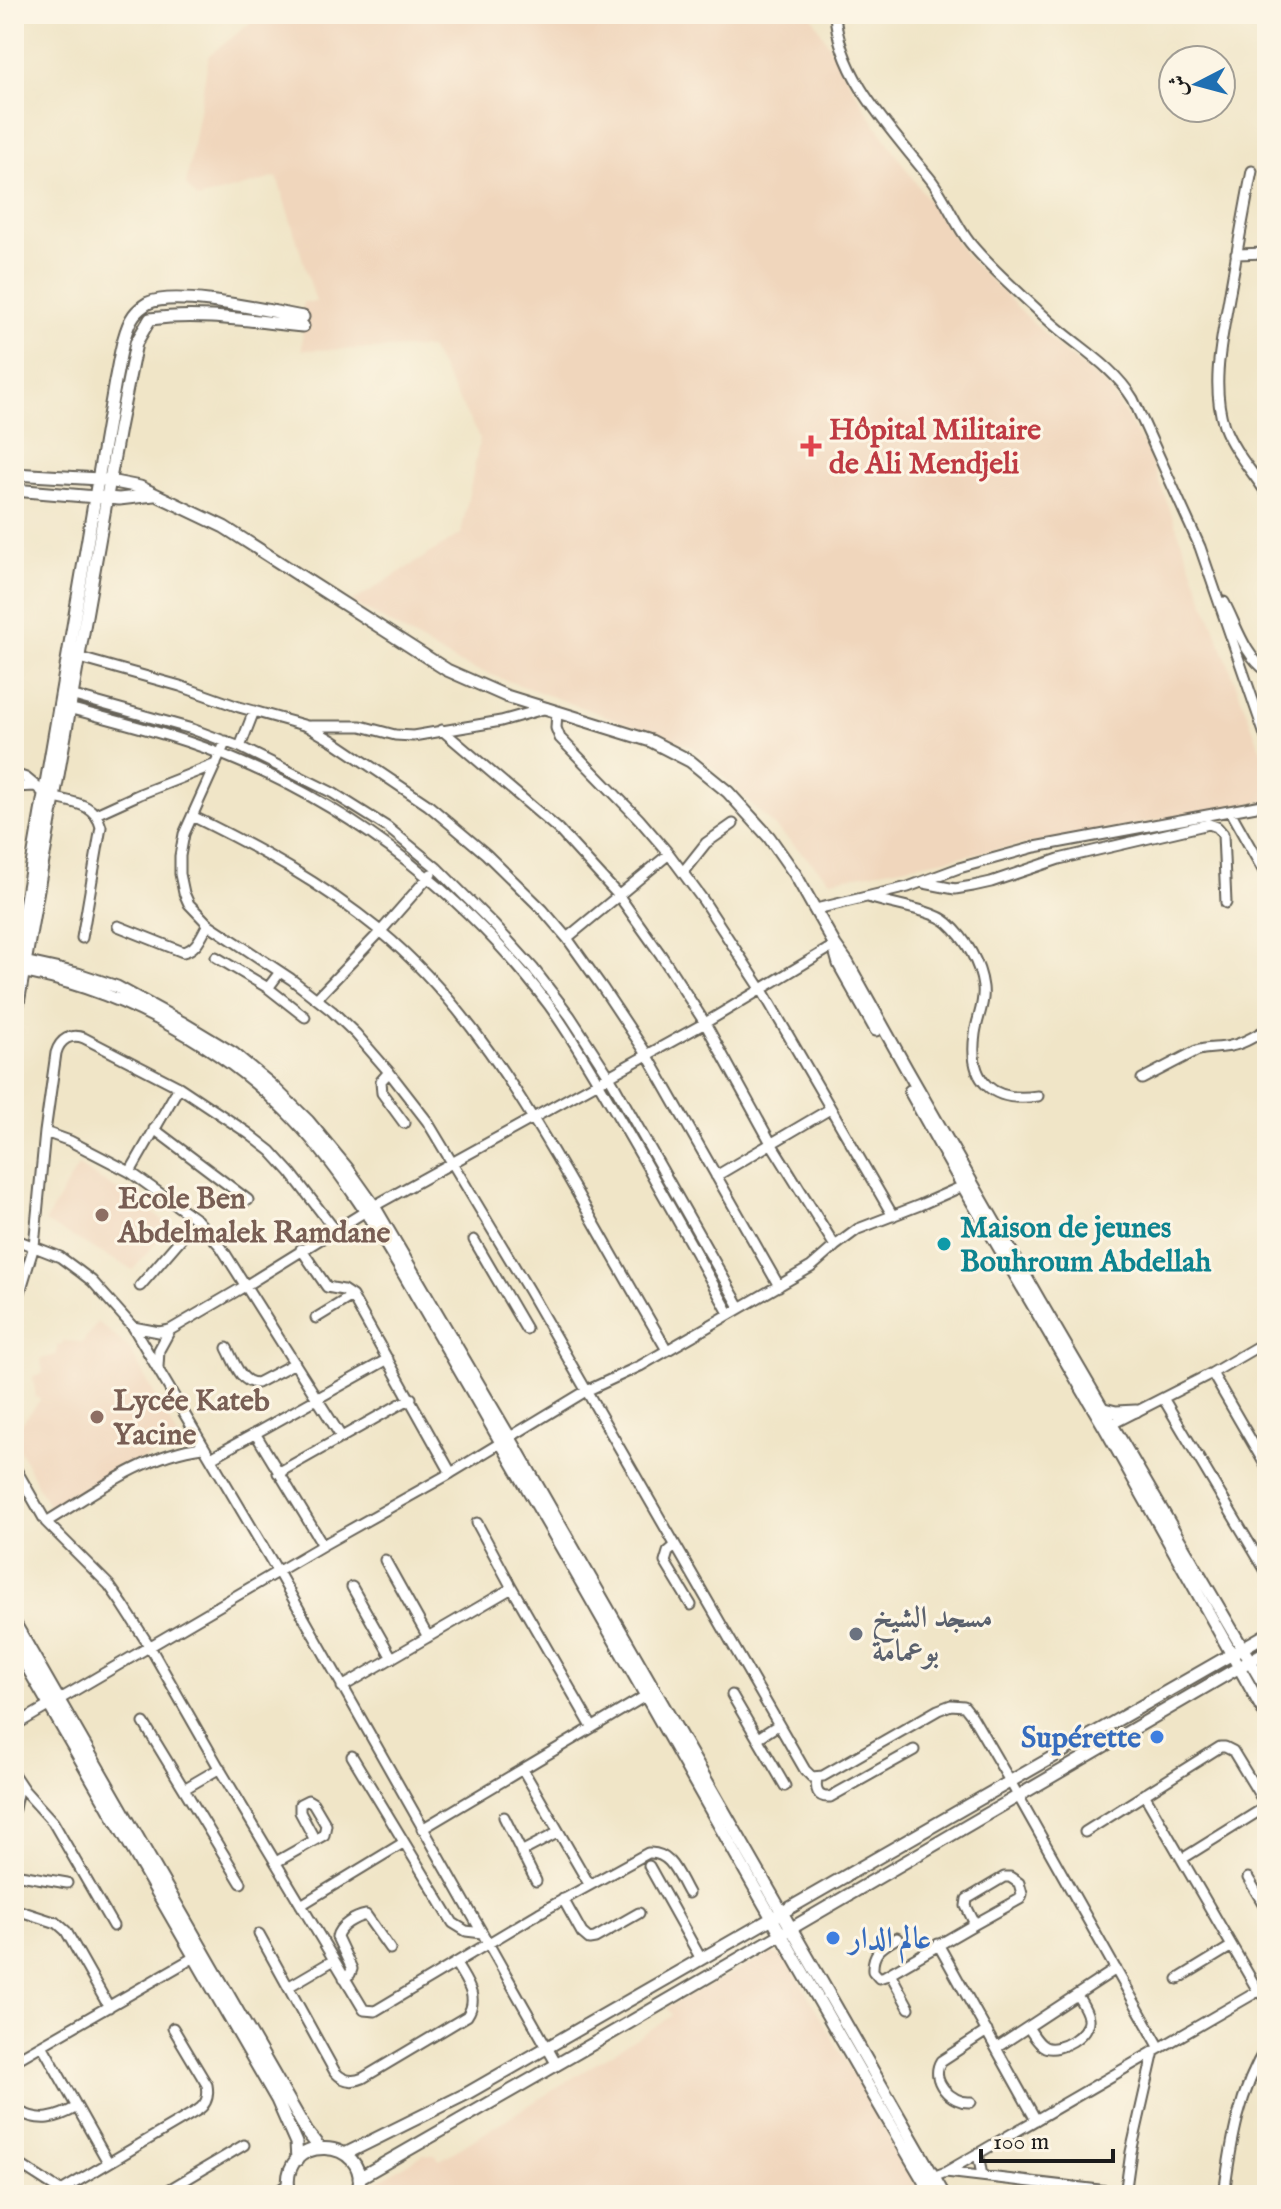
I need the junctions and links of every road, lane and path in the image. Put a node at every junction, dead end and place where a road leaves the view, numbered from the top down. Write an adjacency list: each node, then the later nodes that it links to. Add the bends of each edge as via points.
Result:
1 (835, 14): 11 (street, via 842,47 871,106 931,179 969,241 1065,336 1126,387)
2 (1252, 171): 4 (street)
3 (1267, 253): 4 (street)
4 (1236, 254): 8 (street, via 1219,352 1221,412 1230,439)
5 (14, 474): 6 (main road)
6 (104, 481): 6 (main road, via 136,343 150,319 303,322 210,301 162,300 143,306 132,317 115,381); 9 (main road); 10 (main road)
7 (14, 490): 10 (main road)
8 (1267, 494)
9 (154, 495): 10 (main road); 16 (main road, via 224,527 447,670)
10 (102, 498): 12 (main road); 14 (main road)
11 (1211, 577): 13 (street, via 1244,644); 21 (street)
12 (80, 658): 14 (main road); 17 (street)
13 (1267, 671)
14 (66, 694): 15 (main road); 20 (street)
15 (64, 706): 23 (street); 27 (main road)
16 (552, 710): 19 (street); 33 (street, via 560,738); 42 (main road, via 651,741 702,769 769,837)
17 (254, 711): 18 (street); 22 (street)
18 (307, 726): 19 (street, via 361,726 401,736); 47 (street, via 428,805 495,863)
19 (442, 730): 39 (street, via 558,829)
20 (226, 741): 22 (street); 23 (street)
21 (1267, 741)
22 (240, 747): 34 (street, via 333,793 387,827)
23 (221, 754): 24 (street); 36 (street, via 349,819)
24 (216, 764): 30 (street); 31 (street)
25 (14, 774): 27 (street)
26 (14, 787): 27 (street)
27 (45, 792): 30 (street); 50 (main road)
28 (1267, 804): 29 (street)
29 (1231, 813): 37 (street); 38 (street, via 1035,847)
30 (96, 814): 46 (street, via 101,832)
31 (192, 816): 43 (street, via 184,834 180,874 189,904); 45 (street, via 264,851)
32 (733, 824): 35 (street, via 706,843)
33 (669, 854): 35 (street); 39 (street)
34 (437, 868): 36 (street); 61 (street, via 533,968)
35 (683, 872): 53 (street)
36 (428, 877): 45 (street); 63 (street, via 529,980)
37 (1267, 877)
38 (920, 882): 40 (street); 41 (street, via 955,889 973,886 1059,859 1209,824 1223,834)
39 (619, 896): 47 (street); 56 (street)
40 (868, 897): 42 (street); 65 (street, via 948,923 973,954 983,987 975,1032 978,1074 1001,1096)
41 (1226, 903)
42 (816, 909): 48 (main road)
43 (208, 924): 44 (street, via 195,946 183,952); 51 (street)
44 (118, 926)
45 (381, 931): 54 (street); 67 (street, via 461,1015)
46 (82, 938)
47 (567, 938): 59 (street)
48 (835, 945): 53 (street); 75 (main road, via 839,964); 110 (main road)
49 (216, 957): 52 (street)
50 (18, 965): 57 (main road); 77 (main road, via 119,1000 225,1059 287,1111)
51 (280, 972): 52 (street); 54 (street)
52 (268, 988): 55 (street)
53 (762, 990): 56 (street); 66 (street)
54 (317, 998): 60 (street)
55 (305, 1017)
56 (705, 1023): 59 (street); 71 (street)
57 (14, 1026)
58 (1267, 1029): 62 (street, via 1233,1046 1196,1051)
59 (648, 1056): 61 (street); 74 (street)
60 (389, 1072): 68 (street, via 381,1090); 72 (street)
61 (609, 1076): 63 (street); 92 (street)
62 (1142, 1079)
63 (599, 1083): 67 (street); 94 (street)
64 (179, 1087): 69 (street); 70 (street, via 84,1038 66,1038 56,1053); 80 (street, via 271,1151)
65 (1038, 1096)
66 (830, 1109): 71 (street); 78 (street)
67 (533, 1117): 72 (street); 101 (street)
68 (404, 1123)
69 (154, 1129): 73 (street); 76 (street)
70 (45, 1132): 73 (street); 83 (street)
71 (771, 1143): 74 (street); 84 (street)
72 (452, 1162): 77 (street); 86 (street)
73 (130, 1172): 79 (street)
74 (716, 1176): 90 (street)
75 (963, 1186): 78 (street); 112 (main road)
76 (248, 1200)
77 (370, 1208): 80 (street); 115 (main road)
78 (893, 1216): 84 (street, via 858,1229)
79 (197, 1220): 88 (street); 89 (street)
80 (335, 1230): 85 (street)
81 (14, 1239): 83 (street)
82 (474, 1240): 87 (street)
83 (34, 1246): 93 (street); 96 (street, via 60,1257 92,1281)
84 (835, 1246): 90 (street)
85 (301, 1249): 89 (street); 91 (street, via 327,1287)
86 (517, 1271): 87 (street); 106 (street)
87 (499, 1282): 97 (street)
88 (140, 1286)
89 (245, 1286): 98 (street); 103 (street)
90 (779, 1286): 92 (street)
91 (352, 1296): 95 (street); 102 (street)
92 (740, 1307): 94 (street)
93 (14, 1312)
94 (729, 1313): 101 (street)
95 (316, 1318)
96 (133, 1327): 98 (street); 104 (street)
97 (526, 1329)
98 (170, 1330): 104 (street, via 159,1350)
99 (1267, 1341): 105 (street)
100 (227, 1348): 103 (street, via 250,1383)
101 (667, 1350): 106 (street)
102 (388, 1359): 107 (street); 108 (street)
103 (295, 1363): 107 (street)
104 (158, 1370): 116 (street)
105 (1212, 1373): 109 (street); 119 (street)
106 (586, 1391): 115 (street); 125 (street)
107 (317, 1397): 113 (street); 114 (street)
108 (411, 1398): 114 (street); 121 (street)
109 (1163, 1398): 111 (street); 128 (street)
110 (1104, 1409): 111 (main road); 112 (main road)
111 (1136, 1411): 112 (street)
112 (1108, 1426): 139 (main road)
113 (255, 1433): 117 (street); 120 (street)
114 (342, 1438): 120 (street)
115 (506, 1440): 121 (street); 142 (main road)
116 (202, 1447): 117 (street); 122 (street, via 133,1470)
117 (211, 1458): 127 (street)
118 (14, 1466): 122 (street)
119 (1267, 1468)
120 (278, 1473): 124 (street)
121 (451, 1473): 124 (street)
122 (46, 1522): 136 (street, via 109,1585)
123 (477, 1523): 130 (street)
124 (323, 1545): 127 (street)
125 (675, 1546): 131 (street, via 665,1562); 147 (street)
126 (385, 1560): 134 (street)
127 (278, 1572): 136 (street); 140 (street)
128 (1267, 1573)
129 (352, 1587): 138 (street)
130 (512, 1588): 134 (street); 149 (street)
131 (691, 1605)
132 (14, 1622): 144 (main road)
133 (1267, 1634): 139 (main road)
134 (428, 1637): 138 (street)
135 (14, 1644): 144 (main road)
136 (150, 1647): 144 (street); 153 (street)
137 (1267, 1651): 139 (main road)
138 (392, 1658): 140 (street)
139 (1241, 1658): 141 (main road); 145 (main road); 157 (main road); 161 (main road)
140 (342, 1687): 165 (street)
141 (1267, 1690)
142 (650, 1693): 149 (street); 186 (main road)
143 (732, 1695): 150 (street)
144 (55, 1702): 148 (street); 197 (main road)
145 (1267, 1717)
146 (144, 1723): 159 (street)
147 (778, 1725): 150 (street); 155 (street, via 805,1770)
148 (14, 1726)
149 (592, 1727): 154 (street)
150 (758, 1738): 158 (street)
151 (914, 1750): 155 (street, via 830,1797 818,1794)
152 (352, 1756): 169 (street)
153 (220, 1768): 159 (street); 172 (street)
154 (523, 1770): 165 (street); 166 (street)
155 (817, 1778): 157 (street, via 957,1704 969,1710)
156 (16, 1779): 163 (street); 188 (street, via 53,1822)
157 (1011, 1783): 161 (street); 186 (main road)
158 (785, 1786)
159 (184, 1789): 178 (street)
160 (1144, 1794): 162 (street, via 1225,1747 1233,1751); 167 (street); 171 (street)
161 (1018, 1795): 189 (main road); 201 (street)
162 (1267, 1807): 171 (street)
163 (14, 1809)
164 (504, 1817): 170 (street)
165 (422, 1829): 190 (street)
166 (559, 1832): 170 (street); 179 (street)
167 (1085, 1832)
168 (315, 1840): 172 (street)
169 (403, 1843): 182 (street); 190 (street, via 453,1923)
170 (521, 1852): 176 (street)
171 (1182, 1859): 195 (street)
172 (276, 1862): 182 (street)
173 (649, 1866): 198 (street)
174 (14, 1874): 177 (street)
175 (1248, 1878): 184 (street)
176 (536, 1881)
177 (67, 1883)
178 (241, 1883)
179 (589, 1884): 180 (street, via 653,1852 666,1858); 181 (street)
180 (688, 1893)
181 (563, 1899): 185 (street, via 589,1939); 193 (street)
182 (301, 1905): 199 (street)
183 (14, 1909): 208 (street, via 66,1931)
184 (1267, 1910)
185 (639, 1913)
186 (777, 1916): 189 (main road); 198 (main road)
187 (975, 1924): 187 (street, via 1020,1899 1022,1889 1015,1879 1004,1877 969,1897 966,1906); 194 (street)
188 (113, 1926)
189 (786, 1932): 219 (main road); 236 (main road)
190 (482, 1933): 193 (street)
191 (259, 1934): 205 (street)
192 (897, 1938): 202 (street, via 879,1949 873,1962 876,1976)
193 (488, 1943): 200 (street); 215 (street)
194 (938, 1944): 202 (street); 212 (street)
195 (1232, 1946): 204 (street); 206 (street)
196 (390, 1949): 203 (street, via 366,1915 340,1928 337,1940 352,1969)
197 (199, 1955): 208 (street); 227 (main road); 230 (main road, via 277,2100 296,2143)
198 (701, 1959): 215 (main road)
199 (334, 1960): 203 (street); 205 (street)
200 (456, 1964): 203 (street, via 371,2012 361,2007); 205 (street, via 472,1993 467,2016 357,2081 335,2072)
201 (1116, 1969): 207 (street); 217 (street)
202 (890, 1973): 209 (street)
203 (344, 1978)
204 (1178, 1979)
205 (288, 1987)
206 (1264, 1992): 217 (street)
207 (1077, 1995): 210 (street); 210 (street, via 1088,2019 1077,2037 1047,2048)
208 (109, 2007): 213 (street)
209 (909, 2008)
210 (1028, 2027): 216 (street)
211 (173, 2028): 232 (street, via 207,2085 207,2099 198,2110)
212 (987, 2031): 216 (street); 221 (street, via 937,2068 949,2096)
213 (42, 2045): 218 (street); 222 (street)
214 (1267, 2046): 246 (street, via 1241,2102)
215 (547, 2048): 219 (street); 220 (main road)
216 (996, 2048): 225 (street)
217 (1157, 2049): 225 (street); 239 (street)
218 (14, 2061)
219 (557, 2065): 224 (main road)
220 (466, 2094): 224 (main road); 229 (main road)
221 (971, 2102)
222 (77, 2107): 223 (street, via 45,2119); 232 (street)
223 (18, 2111)
224 (477, 2111): 235 (main road)
225 (1036, 2120): 228 (street)
226 (244, 2145): 240 (street)
227 (319, 2147): 229 (main road); 230 (main road)
228 (978, 2153): 233 (street); 234 (street)
229 (345, 2154): 235 (main road)
230 (297, 2160): 237 (main road)
231 (14, 2161): 238 (street)
232 (108, 2162): 238 (street)
233 (946, 2172): 234 (street); 236 (street)
234 (982, 2176): 239 (street)
235 (359, 2178): 242 (main road)
236 (929, 2179): 243 (main road); 244 (main road)
237 (289, 2190): 241 (main road)
238 (62, 2193)
239 (1125, 2194): 245 (street)
240 (160, 2195)
241 (275, 2195)
242 (357, 2195)
243 (932, 2195)
244 (944, 2195)
245 (1142, 2195)
246 (1224, 2195)

